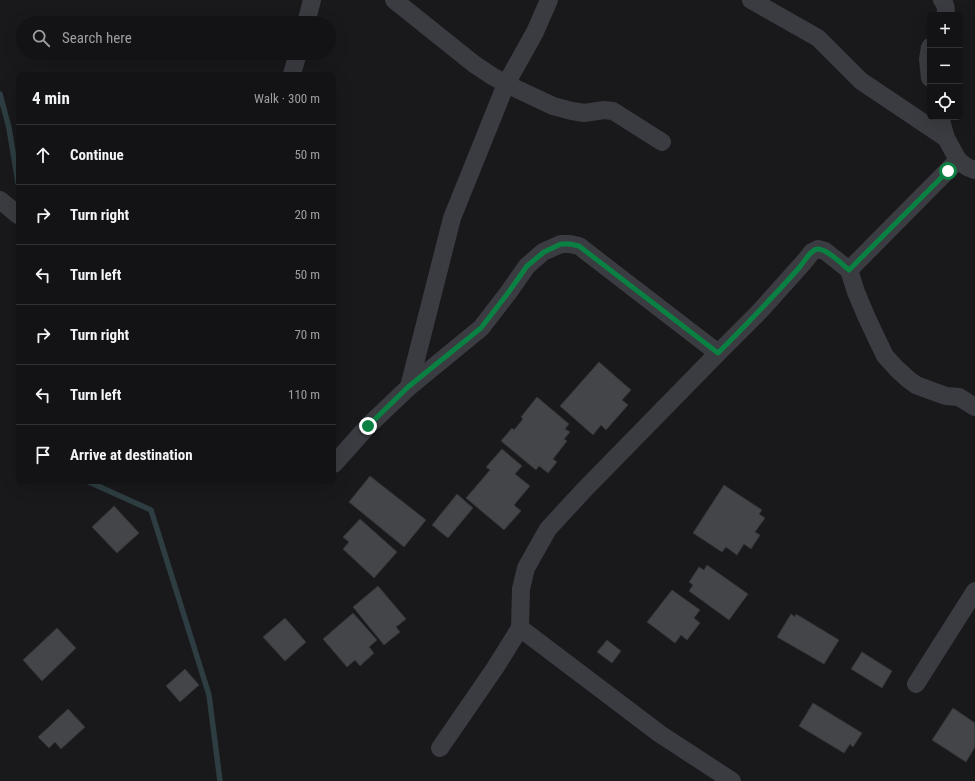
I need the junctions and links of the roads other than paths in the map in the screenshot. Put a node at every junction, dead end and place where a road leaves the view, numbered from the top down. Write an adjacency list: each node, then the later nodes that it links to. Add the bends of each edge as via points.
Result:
1 (312, 0): 7 (street)
2 (394, 0): 10 (street, via 474,64)
3 (549, 0): 10 (street, via 535,32)
4 (751, 0): 12 (street, via 818,38 861,81)
5 (942, 0): 6 (street)
6 (945, 12)
7 (308, 16)
8 (296, 60): 9 (street)
9 (293, 72)
10 (506, 84): 13 (street, via 553,106 572,111 613,111); 20 (street, via 452,218)
11 (941, 120): 12 (street)
12 (946, 138): 14 (street)
13 (662, 142)
14 (958, 160): 15 (street); 18 (street)
15 (975, 170)
16 (0, 200): 17 (street)
17 (16, 213)
18 (849, 270): 19 (street, via 825,251 818,249 812,252 760,311); 21 (street, via 856,292 885,356 896,369 916,384 946,396 959,397)
19 (718, 353): 20 (street, via 579,246 561,244 544,252 527,266 481,328); 24 (street, via 548,529 526,568 521,589)
20 (408, 387): 22 (street)
21 (975, 407)
22 (336, 462)
23 (975, 591): 25 (street)
24 (520, 628): 26 (street); 27 (street, via 660,734)
25 (916, 684)
26 (440, 748)
27 (732, 781)

